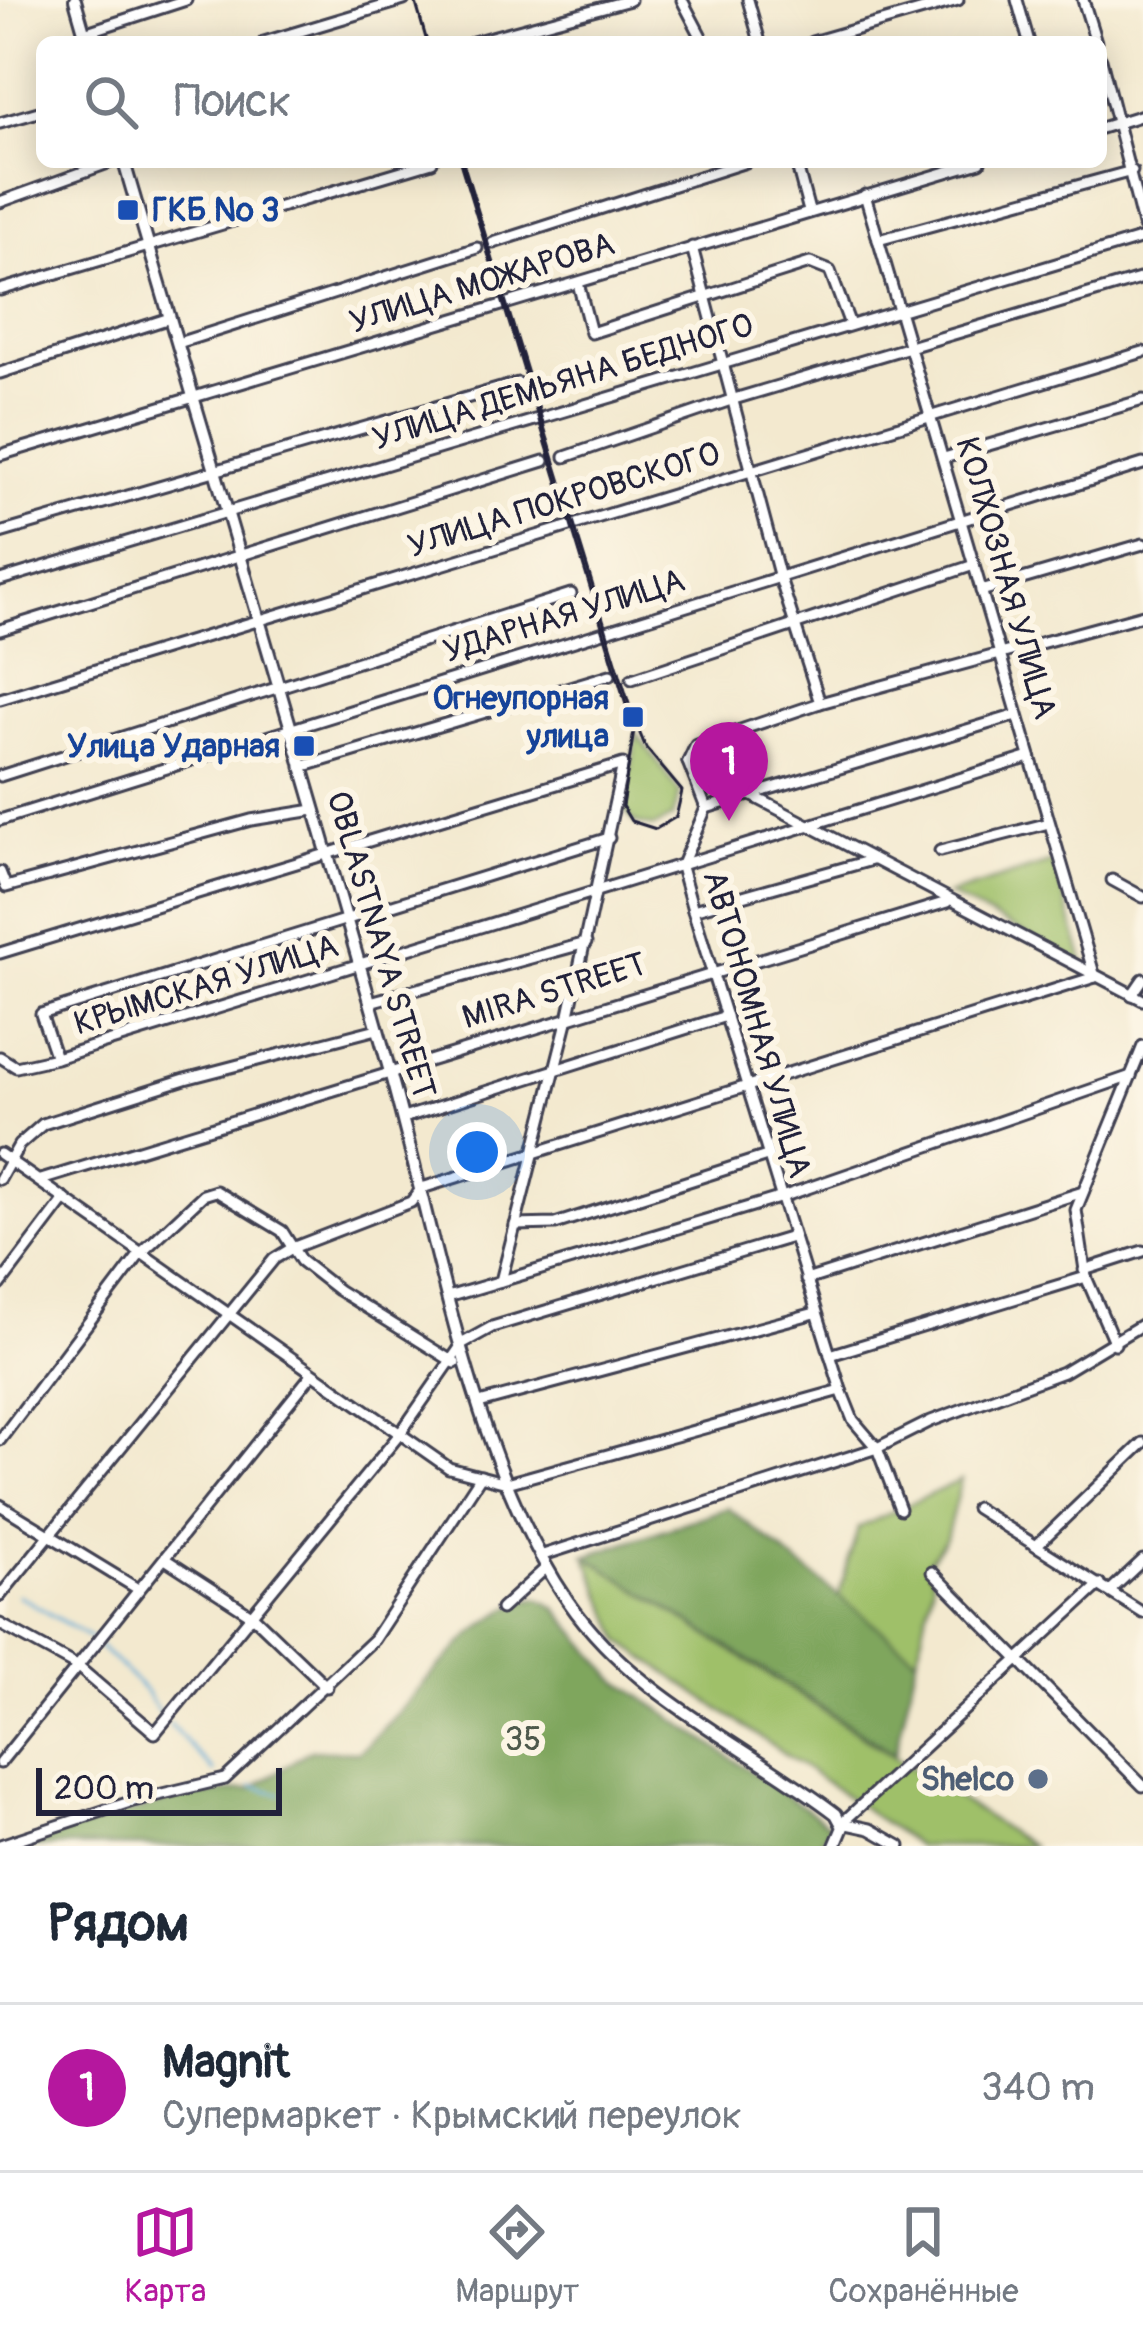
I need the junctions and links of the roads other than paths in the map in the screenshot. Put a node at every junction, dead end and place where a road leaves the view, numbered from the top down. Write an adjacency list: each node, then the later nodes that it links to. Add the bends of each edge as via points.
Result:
1 (74, 0): 10 (main road)
2 (186, 0): 11 (street)
3 (404, 0): 12 (street)
4 (630, 0): 13 (street)
5 (682, 0): 14 (street)
6 (748, 0): 15 (street)
7 (958, 0): 16 (street)
8 (1018, 0): 17 (street)
9 (1083, 0): 18 (street)
10 (85, 36)
11 (91, 36)
12 (284, 36)
13 (495, 36)
14 (701, 36)
15 (758, 36)
16 (847, 36)
17 (1027, 36)
18 (1094, 36)
19 (1107, 79): 22 (street)
20 (36, 113): 23 (street)
21 (1143, 115): 22 (street)
22 (1120, 122): 24 (street); 31 (street)
23 (0, 123)
24 (1107, 126)
25 (94, 168): 34 (street)
26 (126, 168): 40 (main road, OBLASTNAYA STREET)
27 (412, 168): 40 (street)
28 (727, 168): 39 (street)
29 (798, 168): 35 (street)
30 (959, 168): 33 (street, УЛИЦА МОЖАРОВА)
31 (1132, 171): 32 (street); 38 (street)
32 (1140, 192): 36 (street)
33 (865, 195): 35 (street, УЛИЦА МОЖАРОВА); 38 (street, КОЛХОЗНАЯ УЛИЦА)
34 (0, 202)
35 (809, 212): 41 (street, УЛИЦА МОЖАРОВА)
36 (1143, 225)
37 (1143, 238): 47 (street, УЛИЦА ДЕМЬЯНА БЕДНОГО)
38 (878, 240): 47 (street, КОЛХОЗНАЯ УЛИЦА)
39 (493, 243)
40 (148, 246): 45 (street); 48 (main road, OBLASTNAYA STREET)
41 (692, 247): 44 (street, УЛИЦА МОЖАРОВА); 46 (street)
42 (477, 248): 50 (street)
43 (1143, 278): 51 (street)
44 (578, 283): 46 (street, via 592,334); 56 (street, УЛИЦА МОЖАРОВА)
45 (0, 290)
46 (707, 296): 49 (street, via 810,263 830,271); 53 (street)
47 (898, 307): 49 (street, УЛИЦА ДЕМЬЯНА БЕДНОГО); 51 (street, КОЛХОЗНАЯ УЛИЦА)
48 (170, 318): 50 (main road, OBLASTNAYA STREET); 54 (street)
49 (849, 322): 53 (street, УЛИЦА ДЕМЬЯНА БЕДНОГО)
50 (178, 344): 56 (main road, OBLASTNAYA STREET)
51 (911, 348): 57 (street); 59 (street, КОЛХОЗНАЯ УЛИЦА)
52 (1143, 352): 59 (street, УЛИЦА ПОКРОВСКОГО)
53 (723, 363): 57 (street); 67 (street, УЛИЦА ДЕМЬЯНА БЕДНОГО)
54 (0, 373)
55 (518, 382): 65 (street)
56 (193, 396): 60 (street, УЛИЦА МОЖАРОВА); 65 (main road, OBLASTNAYA STREET)
57 (734, 399): 61 (street); 66 (street)
58 (1143, 400): 62 (street)
59 (931, 414): 62 (street, КОЛХОЗНАЯ УЛИЦА); 66 (street, УЛИЦА ПОКРОВСКОГО)
60 (0, 455)
61 (565, 457)
62 (944, 458): 68 (street, КОЛХОЗНАЯ УЛИЦА)
63 (544, 460): 71 (street)
64 (1143, 464): 68 (street, УДАРНАЯ УЛИЦА)
65 (215, 470): 67 (main road, OBLASTNAYA STREET); 69 (street)
66 (754, 470): 73 (street); 78 (street, УЛИЦА ПОКРОВСКОГО)
67 (227, 510): 71 (main road, OBLASTNAYA STREET); 74 (street, УЛИЦА ДЕМЬЯНА БЕДНОГО)
68 (963, 523): 72 (street, КОЛХОЗНАЯ УЛИЦА); 73 (street, УДАРНАЯ УЛИЦА)
69 (0, 533)
70 (1143, 544): 75 (street)
71 (239, 555): 78 (main road, OBLASTNAYA STREET); 80 (street)
72 (974, 566): 75 (street, КОЛХОЗНАЯ УЛИЦА); 79 (street)
73 (780, 578): 79 (street); 88 (street, УДАРНАЯ УЛИЦА)
74 (0, 580)
75 (981, 591): 81 (street, КОЛХОЗНАЯ УЛИЦА)
76 (571, 594): 84 (street)
77 (1143, 614): 81 (street)
78 (259, 621): 84 (main road, OBLASTNAYA STREET); 85 (street, УЛИЦА ПОКРОВСКОГО)
79 (794, 622): 83 (street); 86 (street)
80 (0, 630)
81 (1000, 655): 86 (street); 87 (street, КОЛХОЗНАЯ УЛИЦА)
82 (610, 675): 91 (street)
83 (632, 679)
84 (278, 686): 88 (main road, OBLASTNAYA STREET); 92 (street)
85 (0, 699)
86 (820, 703): 90 (street, via 696,745)
87 (1017, 715): 89 (street, КОЛХОЗНАЯ УЛИЦА); 93 (street)
88 (291, 728): 91 (main road, OBLASTNAYA STREET); 96 (street, УДАРНАЯ УЛИЦА)
89 (1030, 757): 97 (street, КОЛХОЗНАЯ УЛИЦА); 98 (street, КРЫМСКАЯ УЛИЦА)
90 (688, 762): 93 (street); 94 (street)
91 (302, 767): 95 (main road, OBLASTNAYA STREET)
92 (0, 776)
93 (744, 794): 94 (street); 98 (street)
94 (706, 808): 103 (street, АВТОНОМНАЯ УЛИЦА)
95 (314, 810): 101 (main road, OBLASTNAYA STREET); 104 (street, via 6,886)
96 (0, 820)
97 (1049, 823): 100 (street); 115 (street, КОЛХОЗНАЯ УЛИЦА)
98 (804, 825): 102 (street); 103 (street, КРЫМСКАЯ УЛИЦА)
99 (609, 838): 101 (street, via 623,764); 106 (street); 110 (street)
100 (940, 851)
101 (326, 854): 110 (main road, OBLASTNAYA STREET); 112 (street)
102 (872, 860): 108 (street); 109 (street)
103 (681, 866): 106 (street, КРЫМСКАЯ УЛИЦА); 109 (street, АВТОНОМНАЯ УЛИЦА)
104 (0, 872)
105 (1112, 880): 107 (street)
106 (597, 892): 111 (street); 113 (street, КРЫМСКАЯ УЛИЦА)
107 (1143, 897)
108 (947, 902): 114 (street, MIRA STREET); 115 (street)
109 (693, 910): 114 (street, АВТОНОМНАЯ УЛИЦА)
110 (346, 920): 113 (main road, OBLASTNAYA STREET); 124 (street, via 41,1014)
111 (586, 943): 118 (street); 119 (street)
112 (0, 952)
113 (360, 967): 118 (main road, OBLASTNAYA STREET); 124 (street, КРЫМСКАЯ УЛИЦА)
114 (711, 970): 119 (street, MIRA STREET); 120 (street, АВТОНОМНАЯ УЛИЦА)
115 (1095, 977): 117 (street); 128 (street)
116 (1143, 979): 117 (street)
117 (1138, 998)
118 (370, 1002): 121 (main road, OBLASTNAYA STREET)
119 (569, 1014): 125 (street, MIRA STREET); 126 (street)
120 (726, 1016): 126 (street); 128 (street, АВТОНОМНАЯ УЛИЦА)
121 (377, 1029): 125 (main road, OBLASTNAYA STREET); 133 (street, via 43,1124)
122 (1143, 1046): 127 (street)
123 (0, 1057): 124 (street, КРЫМСКАЯ УЛИЦА, via 16,1067)
124 (56, 1058)
125 (389, 1070): 129 (main road, OBLASTNAYA STREET); 135 (street, MIRA STREET)
126 (553, 1071): 129 (street); 131 (street)
127 (1132, 1076): 137 (street); 138 (street)
128 (748, 1087): 131 (street); 132 (street, АВТОНОМНАЯ УЛИЦА)
129 (403, 1118): 136 (main road, OBLASTNAYA STREET)
130 (0, 1154): 133 (street)
131 (532, 1154): 136 (street); 140 (street)
132 (767, 1156): 138 (street, АВТОНОМНАЯ УЛИЦА); 140 (street, via 555,1224)
133 (12, 1162): 134 (street); 135 (street)
134 (0, 1179)
135 (41, 1180): 139 (street)
136 (422, 1188): 142 (street, via 411,1202); 149 (main road, OBLASTNAYA STREET)
137 (1083, 1192): 145 (street, via 1076,1210); 146 (street)
138 (779, 1198): 141 (street, АВТОНОМНАЯ УЛИЦА); 147 (street)
139 (64, 1199): 144 (street); 148 (street)
140 (515, 1225): 147 (street)
141 (792, 1237): 146 (street, АВТОНОМНАЯ УЛИЦА); 153 (street, via 491,1327)
142 (292, 1248): 144 (street, via 282,1231 216,1191); 151 (street); 156 (street, via 338,1291)
143 (1143, 1251): 145 (street)
144 (140, 1254): 151 (street); 161 (street)
145 (1085, 1274): 154 (street); 155 (street)
146 (806, 1280): 150 (street, АВТОНОМНАЯ УЛИЦА)
147 (501, 1281): 149 (street)
148 (0, 1285)
149 (451, 1296): 153 (main road, OBLASTNAYA STREET)
150 (815, 1313): 155 (street, АВТОНОМНАЯ УЛИЦА); 159 (street)
151 (229, 1316): 157 (street); 169 (street)
152 (1143, 1324): 154 (street)
153 (464, 1343): 156 (street); 159 (main road, OBLASTNAYA STREET)
154 (1115, 1344): 163 (street)
155 (830, 1355): 158 (street, АВТОНОМНАЯ УЛИЦА)
156 (455, 1363): 160 (street)
157 (312, 1374): 160 (street); 171 (street)
158 (841, 1390): 163 (street, АВТОНОМНАЯ УЛИЦА); 165 (street)
159 (479, 1403): 165 (main road, OBLASTNAYA STREET)
160 (399, 1435): 164 (street, via 448,1468); 180 (street)
161 (0, 1440)
162 (1143, 1443): 170 (street)
163 (877, 1448): 168 (street, АВТОНОМНАЯ УЛИЦА); 173 (street)
164 (482, 1476): 165 (street); 184 (street, via 374,1639)
165 (507, 1483): 173 (main road, OBLASTNAYA STREET)
166 (0, 1505): 169 (street)
167 (976, 1508): 170 (street)
168 (900, 1509)
169 (49, 1535): 176 (street); 177 (street)
170 (1037, 1545): 175 (street)
171 (165, 1559): 176 (street); 180 (street)
172 (1143, 1560): 175 (street)
173 (543, 1561): 178 (street); 187 (main road, OBLASTNAYA STREET, via 595,1636 655,1691)
174 (932, 1572): 182 (street)
175 (1106, 1587): 179 (street); 182 (street)
176 (138, 1589): 183 (street)
177 (0, 1596)
178 (501, 1609)
179 (1143, 1613)
180 (253, 1616): 183 (street, via 155,1733); 184 (street)
181 (0, 1624): 183 (street)
182 (1018, 1661): 186 (street); 187 (street)
183 (76, 1666): 185 (street)
184 (327, 1687): 188 (street, via 225,1779)
185 (0, 1763)
186 (1143, 1786)
187 (842, 1822): 189 (main road); 190 (street)
188 (0, 1845)
189 (835, 1846)
190 (900, 1846)

